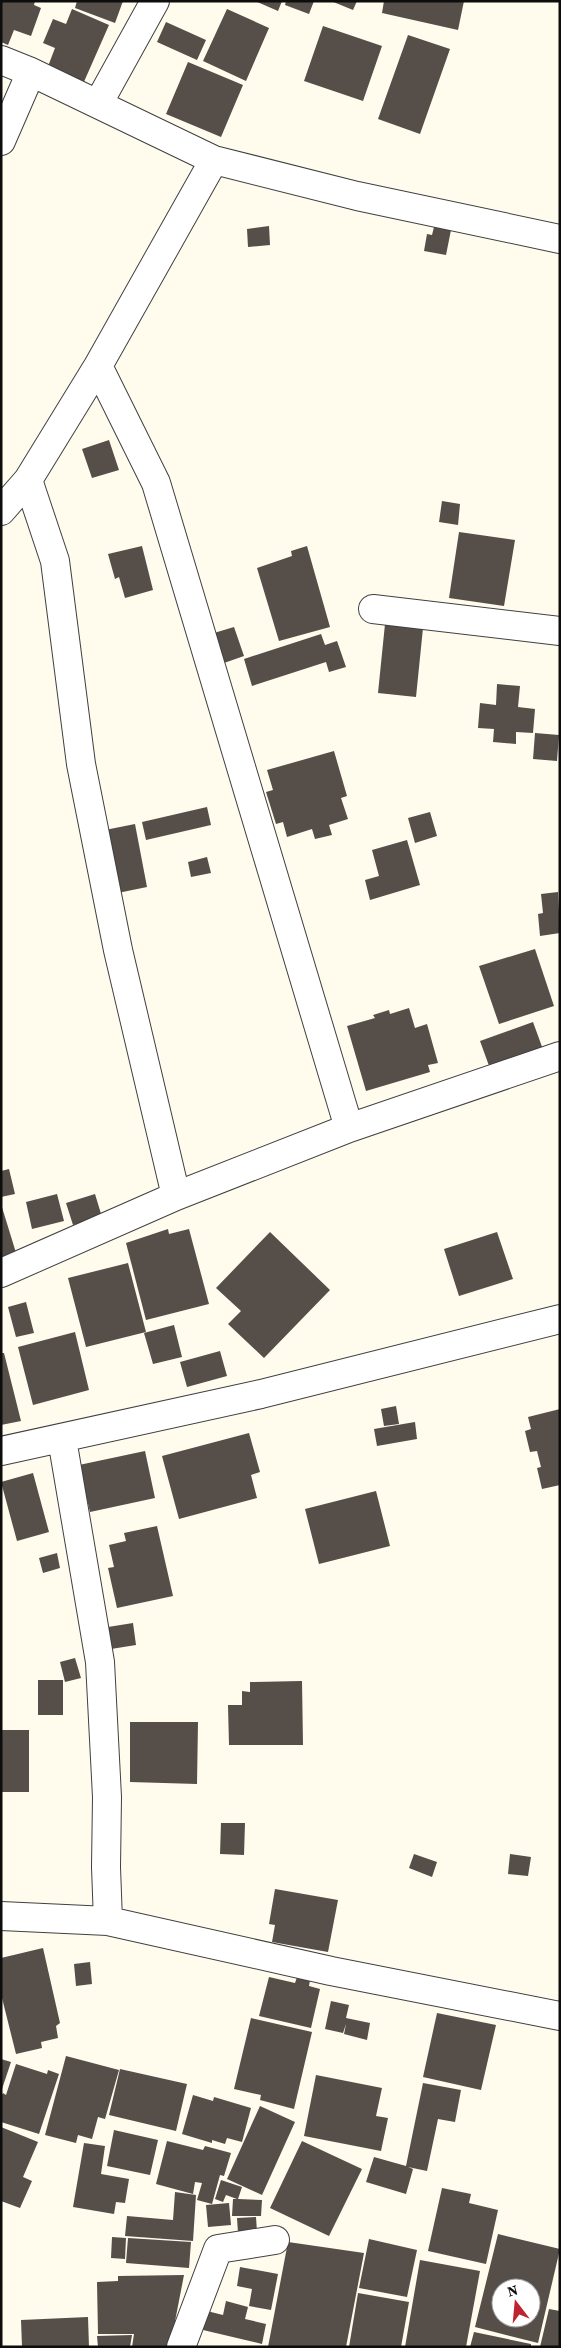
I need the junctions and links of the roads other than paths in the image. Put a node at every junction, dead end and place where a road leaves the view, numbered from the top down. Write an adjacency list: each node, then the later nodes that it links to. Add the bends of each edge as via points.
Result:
1 (155, 1): 4 (street)
2 (1, 60): 3 (street)
3 (31, 72): 4 (street); 5 (street)
4 (98, 104): 6 (street)
5 (1, 141)
6 (214, 160): 7 (street, via 357,196); 8 (street)
7 (560, 239)
8 (98, 366): 9 (street); 14 (street, via 156,483)
9 (28, 480): 10 (street); 15 (street, via 55,561 81,764 118,950)
10 (1, 511)
11 (373, 609): 12 (street)
12 (560, 631)
13 (560, 1056): 14 (street)
14 (349, 1128): 15 (street)
15 (176, 1196): 16 (street)
16 (1, 1273)
17 (560, 1319): 18 (street, via 261,1394)
18 (62, 1439): 19 (street); 21 (street, via 100,1662 107,1797)
19 (1, 1451)
20 (1, 1916): 21 (street)
21 (108, 1921): 22 (street, via 332,1971)
22 (560, 2016)
23 (275, 2240): 24 (street, via 218,2249)
24 (182, 2347)

